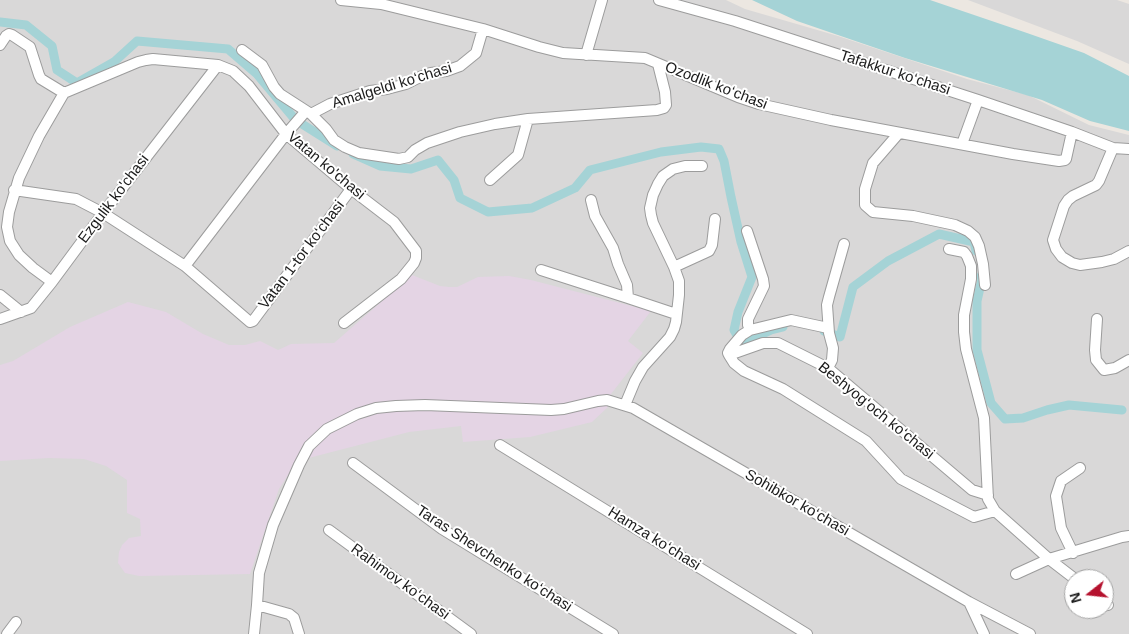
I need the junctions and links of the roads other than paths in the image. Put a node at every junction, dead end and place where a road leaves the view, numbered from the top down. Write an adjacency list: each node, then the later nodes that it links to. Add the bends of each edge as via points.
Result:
1 (341, 0): 4 (street, Ozodlik ko‘chasi, via 381,4)
2 (602, 0): 7 (street)
3 (659, 0): 11 (street, Tafakkur ko‘chasi, via 735,21)
4 (483, 29): 7 (street, Ozodlik ko‘chasi, via 539,48); 12 (street, Amalgeldi ko‘chasi, via 476,52 460,66)
5 (0, 45): 10 (street, via 9,34 30,47 41,79)
6 (242, 50): 12 (street, Amalgeldi ko‘chasi, via 262,65 280,94)
7 (586, 55): 8 (street, Ozodlik ko‘chasi, via 645,58)
8 (658, 64): 13 (street, Amalgeldi ko‘chasi, via 665,92 664,108); 15 (street, Ozodlik ko‘chasi, via 759,104)
9 (218, 65): 10 (street, Vatan ko'chasi, via 146,60); 16 (street, Vatan ko'chasi, via 233,71 249,86); 25 (street, Ezgulik ko'chasi)
10 (64, 93): 23 (street, via 39,136)
11 (978, 100): 14 (street, Tafakkur ko‘chasi); 17 (street)
12 (309, 112): 13 (street, Amalgeldi ko‘chasi, via 345,148 400,159 444,137); 16 (street)
13 (528, 119): 21 (street, via 518,155)
14 (1072, 132): 17 (street, Ozodlik ko‘chasi, via 1066,159 1062,161); 18 (street, Tafakkur ko‘chasi)
15 (900, 133): 17 (street, Ozodlik ko‘chasi); 35 (street, via 873,163 865,189 865,205 873,212 913,216 968,231 979,246)
16 (286, 134): 22 (street, Vatan ko'chasi); 31 (street)
17 (962, 144)
18 (1113, 148): 19 (street, Tafakkur ko‘chasi); 30 (street, via 1096,185 1073,196 1064,206 1053,240 1062,257 1072,263 1108,261)
19 (1129, 149)
20 (702, 166): 32 (street, via 673,169 663,176 653,195 650,215)
21 (490, 180)
22 (351, 189): 31 (street, Vatan 1-tor ko‘chasi, via 253,321 247,321); 42 (street, Vatan ko'chasi, via 394,222 416,251 416,258 401,279)
23 (14, 190): 25 (street, via 76,198); 34 (street, via 7,227 10,241 32,268)
24 (591, 200): 37 (street, via 595,216 613,248 627,285)
25 (102, 213): 31 (street); 34 (street, Ezgulik ko'chasi)
26 (715, 219): 32 (street, via 709,251)
27 (747, 231): 44 (street, via 764,286)
28 (844, 244): 43 (street, via 827,305)
29 (950, 249): 52 (street, via 964,252 972,266 964,332 984,418)
30 (1129, 251)
31 (185, 266)
32 (674, 267): 39 (street, via 679,281)
33 (541, 270): 37 (street)
34 (52, 282): 38 (street, Ezgulik ko'chasi, via 31,308)
35 (985, 285)
36 (0, 295): 38 (street)
37 (628, 298): 39 (street)
38 (21, 312): 40 (street, Ezgulik ko'chasi)
39 (676, 314): 48 (street, via 670,337 643,367)
40 (0, 319)
41 (1097, 319): 46 (street, via 1096,360 1104,370)
42 (344, 323)
43 (828, 328): 44 (street, via 791,320); 47 (street, via 833,355)
44 (743, 335): 45 (street, via 730,349)
45 (729, 355): 47 (street, Beshyog‘och ko‘chasi, via 763,342 778,343); 53 (street, via 744,372 783,389 866,441 901,479 974,517)
46 (1129, 360)
47 (828, 368): 52 (street, Beshyog‘och ko‘chasi, via 972,490)
48 (625, 405): 60 (street, Sohibkor ko‘chasi); 61 (street, Sohibkor ko‘chasi, via 608,400 551,410 396,406 357,414 327,429 309,446 273,525 259,573)
49 (500, 445): 68 (street, Hamza ko‘chasi)
50 (353, 463): 67 (street, Taras Shevchenko ko‘chasi, via 442,529)
51 (1080, 468): 56 (street, via 1061,481 1056,496 1062,528)
52 (988, 495): 53 (street)
53 (995, 511): 57 (street)
54 (329, 530): 66 (street, Rahimov ko‘chasi)
55 (1129, 536): 56 (street)
56 (1073, 553): 57 (street)
57 (1050, 559): 58 (street); 59 (street)
58 (1064, 571)
59 (1016, 574)
60 (969, 602): 69 (street); 70 (street, Sohibkor ko‘chasi)
61 (257, 605): 64 (street, Sohibkor ko‘chasi); 65 (street, via 289,614 294,618)
62 (16, 622): 63 (street)
63 (7, 634)
64 (254, 634)
65 (299, 634)
66 (472, 634)
67 (613, 634)
68 (807, 634)
69 (984, 634)
70 (1030, 634)

